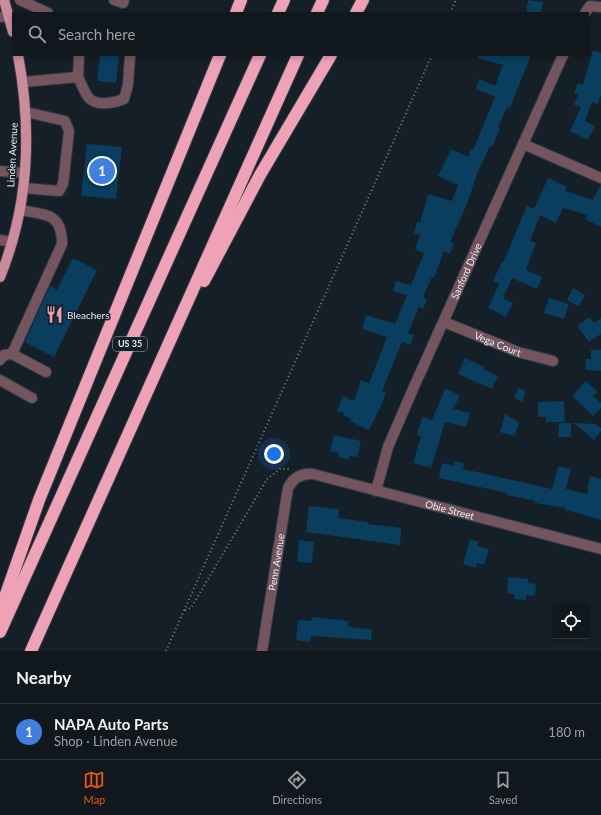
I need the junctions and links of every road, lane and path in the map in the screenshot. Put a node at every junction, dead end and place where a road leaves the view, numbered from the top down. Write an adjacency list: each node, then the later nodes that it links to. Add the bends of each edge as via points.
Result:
1 (4, 0): 18 (main road)
2 (20, 0): 11 (street)
3 (114, 0): 4 (street, via 123,3)
4 (124, 0)
5 (241, 0): 12 (highway)
6 (284, 0): 13 (highway)
7 (323, 0): 14 (highway)
8 (363, 0): 15 (highway)
9 (456, 0): 16 (path)
10 (601, 7): 17 (street, via 590,6)
11 (46, 12)
12 (236, 12)
13 (278, 12)
14 (317, 12)
15 (357, 12)
16 (450, 12)
17 (586, 12)
18 (4, 16): 19 (main road)
19 (12, 30)
20 (18, 56): 30 (main road, Linden Avenue)
21 (79, 56): 29 (street)
22 (130, 56): 29 (street, via 127,92 124,99 109,103 92,100)
23 (220, 56): 54 (highway, via 39,500)
24 (260, 56): 55 (highway, US 35)
25 (298, 56): 48 (highway)
26 (330, 56): 48 (highway, via 260,175)
27 (432, 56): 53 (path)
28 (563, 56): 32 (street, Sanford Drive)
29 (78, 77): 30 (street)
30 (23, 82): 31 (main road, Linden Avenue)
31 (26, 112): 34 (main road, Linden Avenue); 36 (street, via 65,121 69,131 63,184 59,191)
32 (523, 144): 35 (street); 42 (street, Sanford Drive)
33 (0, 171): 34 (street)
34 (25, 173): 36 (main road, Linden Avenue)
35 (601, 178)
36 (23, 188): 37 (main road, Linden Avenue)
37 (20, 210): 39 (main road, Linden Avenue); 43 (street, via 57,221 62,231 62,244)
38 (0, 240): 39 (street)
39 (12, 242): 40 (main road, Linden Avenue)
40 (3, 261): 41 (main road, Linden Avenue)
41 (0, 277)
42 (444, 322): 45 (street, Vega Court, via 518,352); 51 (street, Sanford Drive, via 388,446)
43 (12, 354): 44 (street, via 4,355); 46 (street)
44 (0, 360)
45 (553, 361)
46 (46, 372)
47 (0, 380): 49 (street)
48 (149, 385): 56 (highway)
49 (32, 398)
50 (298, 476): 51 (street, Obie Street, via 313,474); 53 (path, via 293,469 280,469 267,479 191,608); 58 (street, Penn Avenue, via 288,488)
51 (376, 491): 52 (street, Obie Street)
52 (601, 549)
53 (184, 611): 57 (path)
54 (0, 612)
55 (0, 632)
56 (31, 651)
57 (166, 651)
58 (262, 651)

